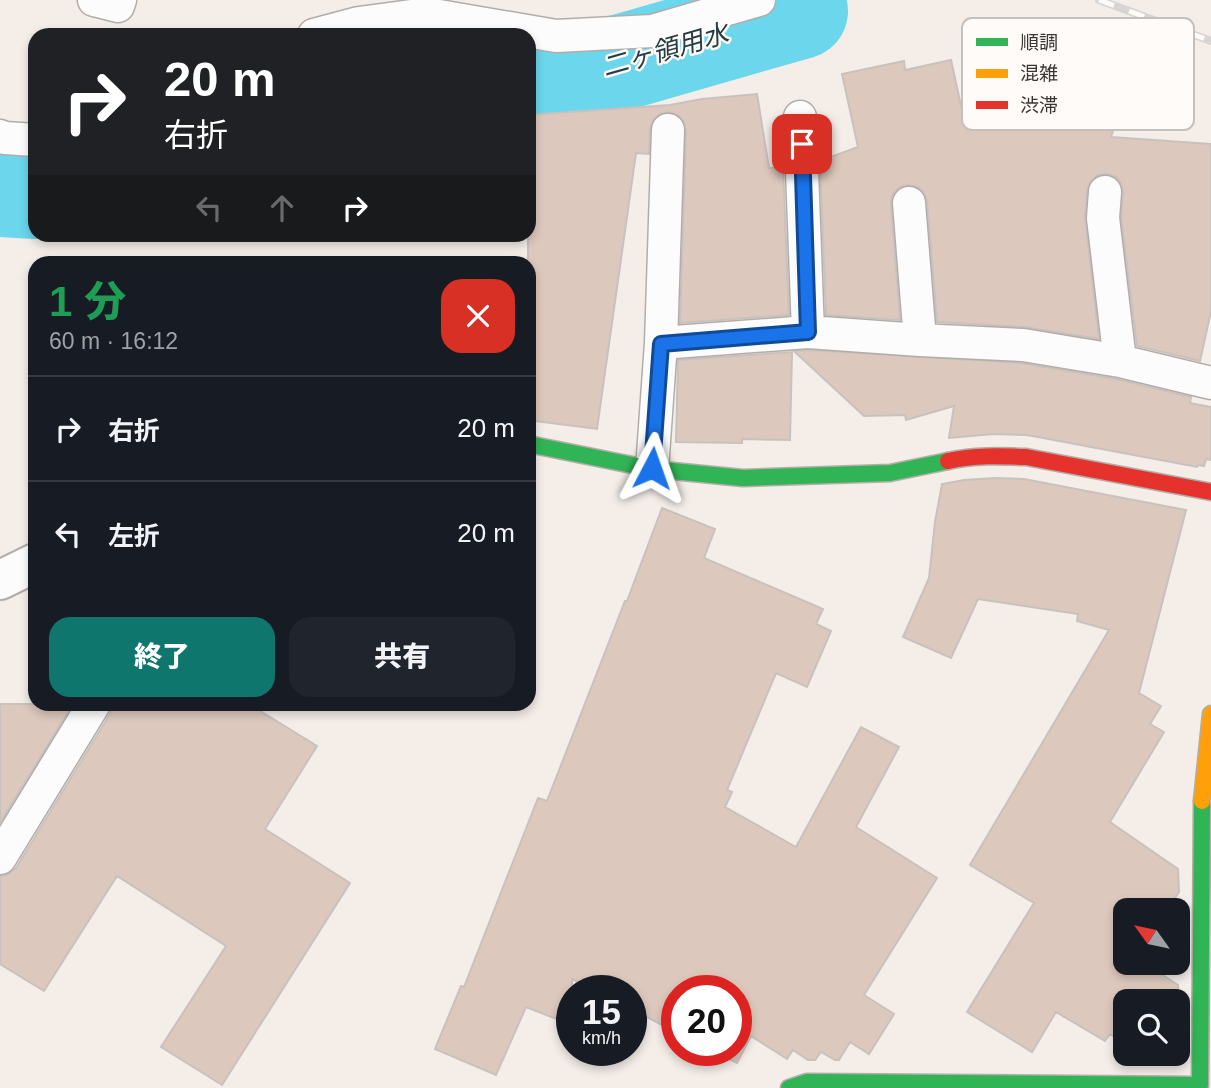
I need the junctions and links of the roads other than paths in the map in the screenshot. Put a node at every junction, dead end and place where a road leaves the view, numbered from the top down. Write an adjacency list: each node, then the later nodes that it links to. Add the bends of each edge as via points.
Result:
1 (94, 0): 2 (lane, via 118,6)
2 (120, 0)
3 (759, 0): 6 (lane, via 652,31 556,36)
4 (340, 28): 5 (lane, via 427,14)
5 (509, 28)
6 (536, 33)
7 (800, 117): 13 (lane)
8 (668, 130): 15 (lane)
9 (0, 136): 10 (lane)
10 (28, 140)
11 (1105, 192): 16 (lane, via 1103,218)
12 (909, 203): 14 (lane)
13 (808, 332): 14 (lane); 15 (lane)
14 (920, 340): 16 (lane, via 1023,345)
15 (661, 344): 19 (lane)
16 (1120, 360): 17 (lane)
17 (1211, 383)
18 (536, 446): 19 (street)
19 (652, 468): 20 (street, via 756,478 890,473 961,458 1026,457)
20 (1211, 492)
21 (28, 567): 22 (street)
22 (0, 580)
23 (90, 711): 25 (lane)
24 (1211, 714): 26 (street, via 1201,807 1200,1085 807,1082)
25 (0, 858)
26 (789, 1088)

